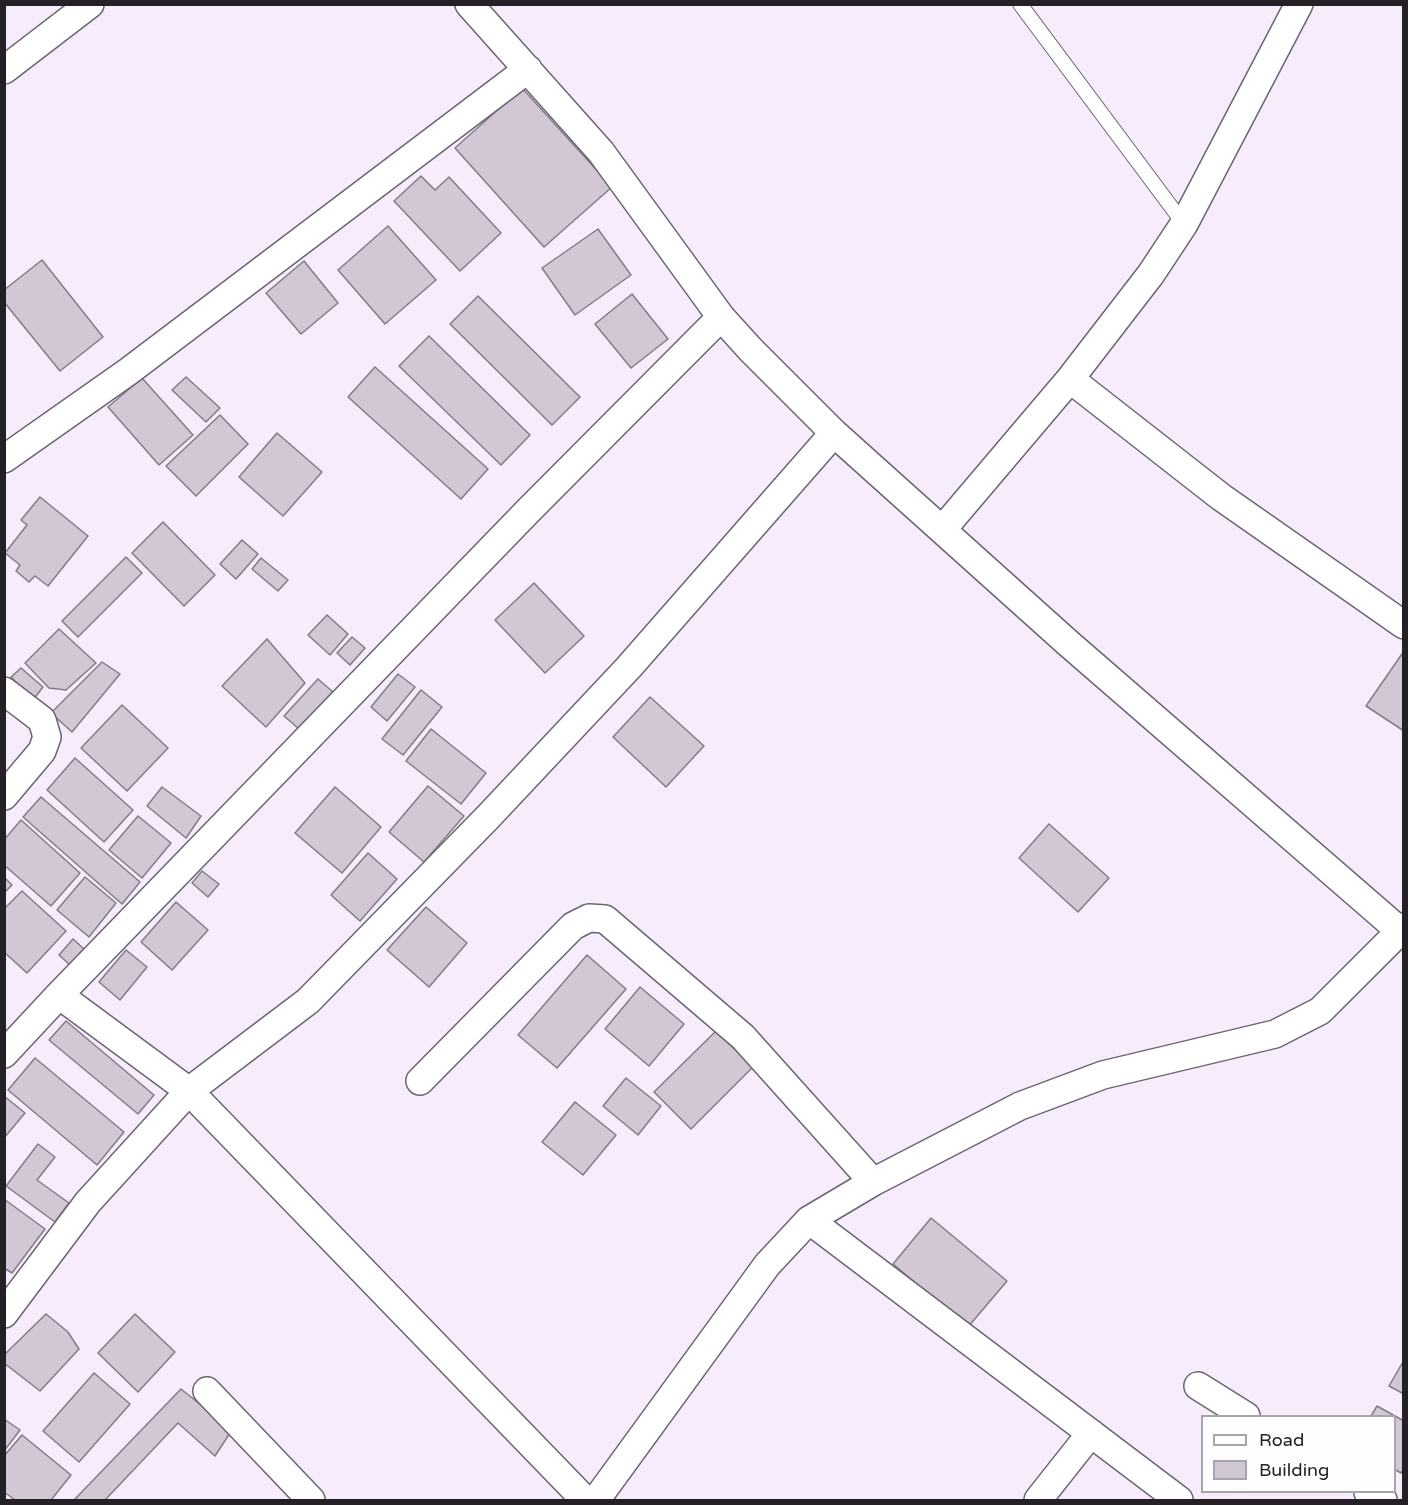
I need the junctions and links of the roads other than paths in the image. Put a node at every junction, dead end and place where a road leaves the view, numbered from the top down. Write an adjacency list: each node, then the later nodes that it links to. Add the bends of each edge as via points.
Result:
1 (90, 4): 6 (street)
2 (469, 4): 5 (street)
3 (1020, 4): 7 (lane)
4 (1299, 4): 7 (street)
5 (528, 69): 8 (street, via 601,152); 11 (street, via 129,370)
6 (4, 70)
7 (1184, 225): 9 (street)
8 (721, 317): 10 (street); 17 (street)
9 (1070, 380): 12 (street); 13 (street, via 1221,497)
10 (834, 433): 12 (street); 20 (street, via 628,667 325,985)
11 (4, 459)
12 (942, 530): 16 (street)
13 (1404, 625)
14 (4, 691): 15 (street, via 42,720 47,736 42,751)
15 (4, 796)
16 (1402, 929): 21 (street, via 1320,1011 1275,1034 1103,1075 1020,1106)
17 (59, 995): 18 (street); 20 (street)
18 (4, 1054)
19 (420, 1081): 21 (street, via 573,926 589,918 605,919 743,1037)
20 (189, 1091): 23 (street, via 88,1202); 29 (street)
21 (873, 1182): 22 (street)
22 (808, 1220): 27 (street); 30 (street, via 767,1265)
23 (4, 1314)
24 (1198, 1386): 26 (street)
25 (207, 1390): 28 (street)
26 (1244, 1415)
27 (1091, 1433): 31 (street); 32 (street)
28 (311, 1500)
29 (585, 1500)
30 (596, 1500)
31 (1038, 1500)
32 (1179, 1500)

